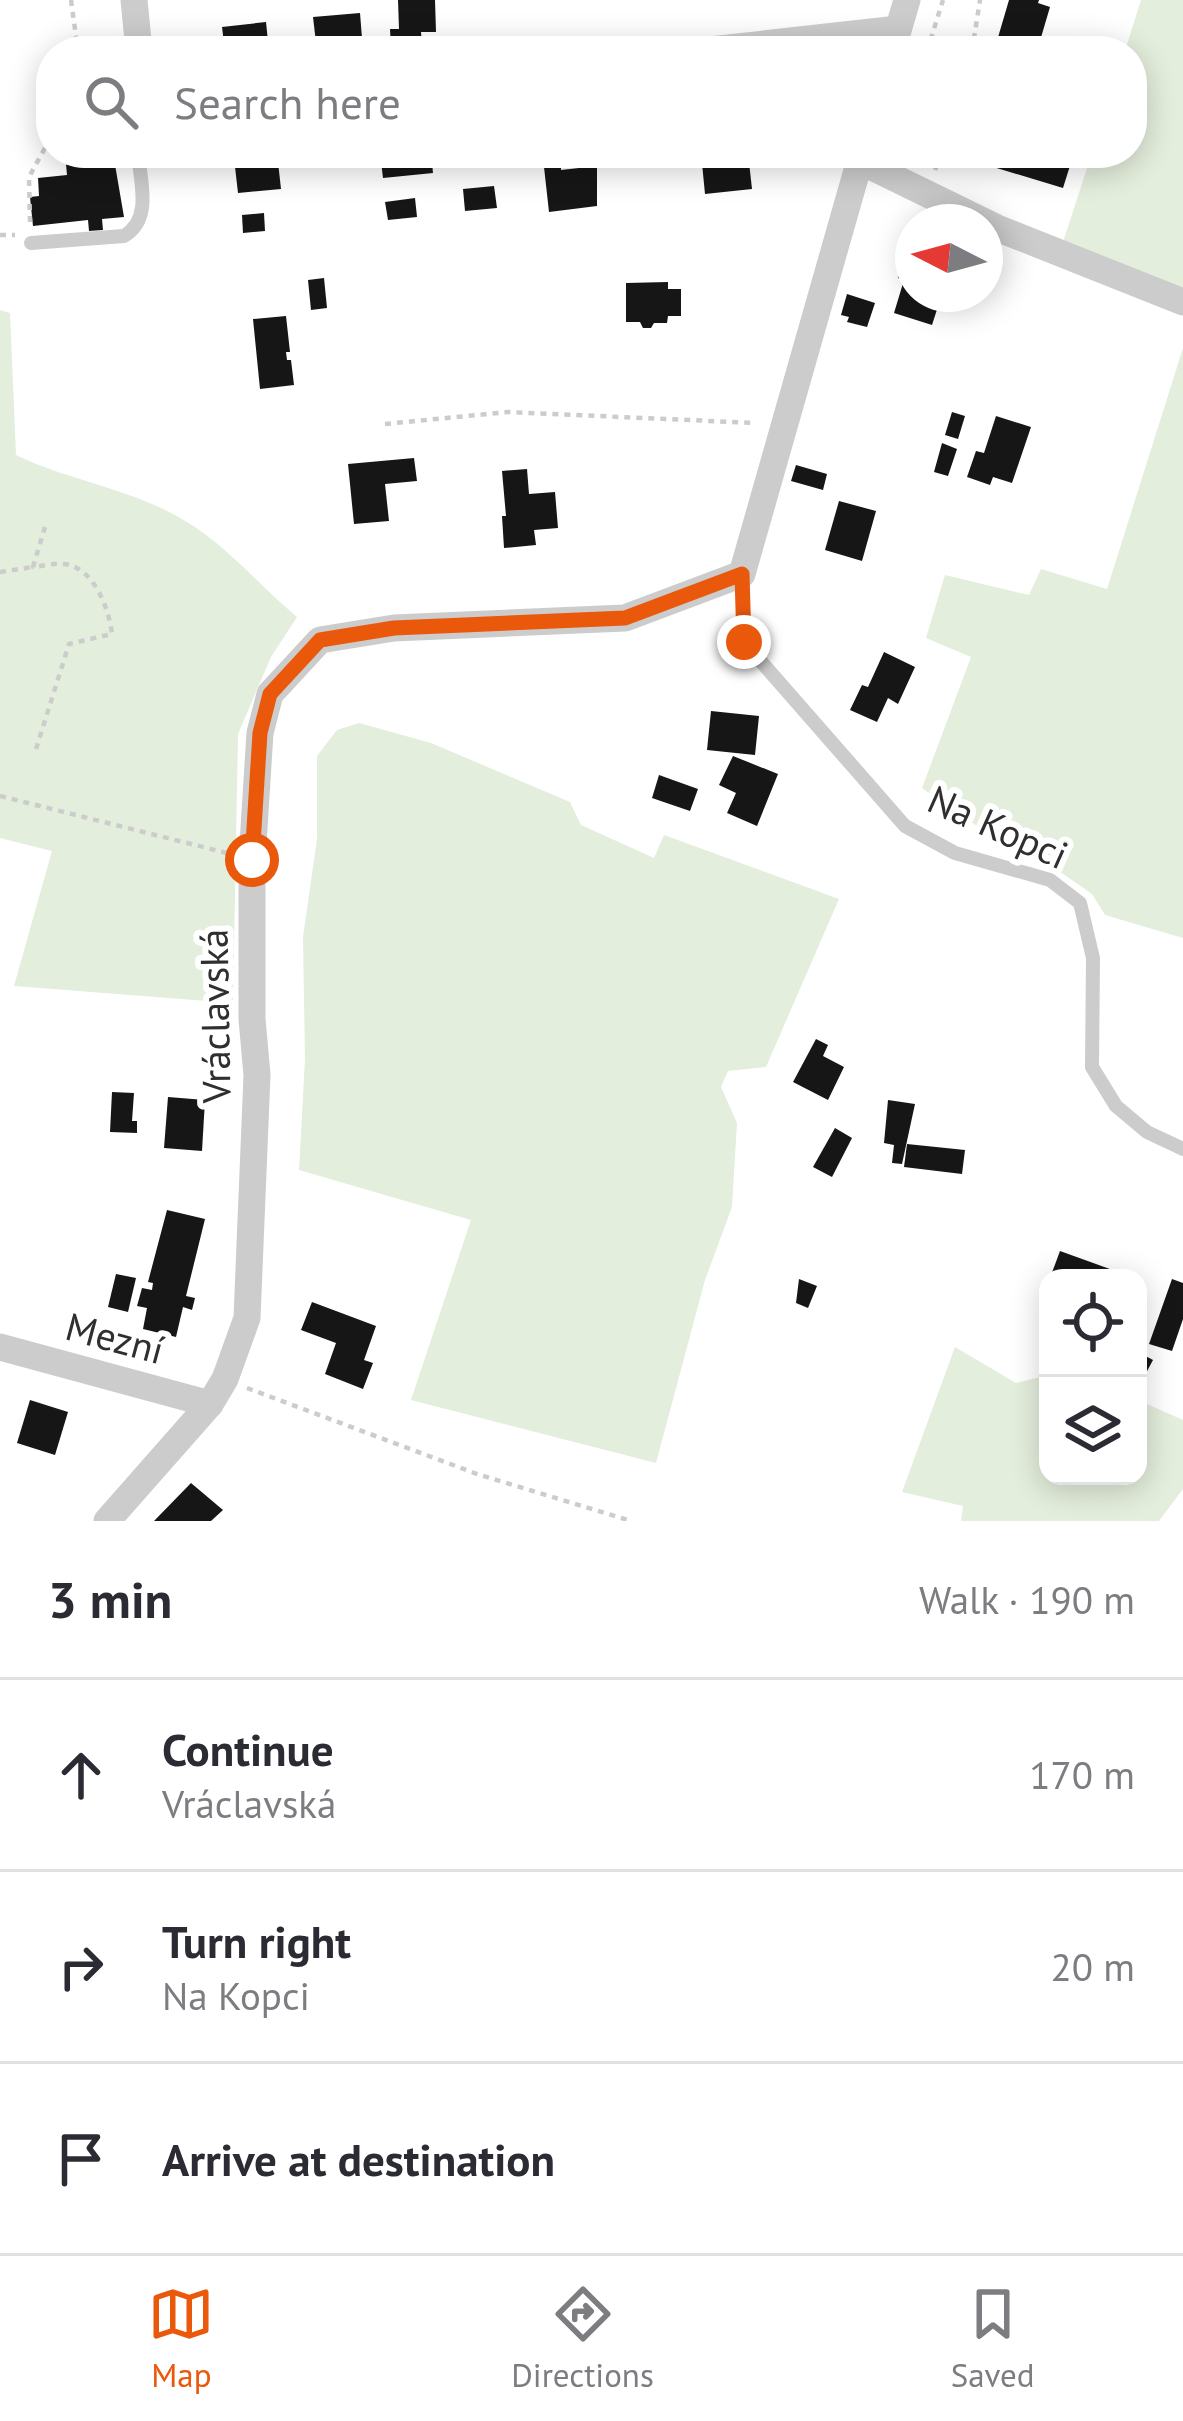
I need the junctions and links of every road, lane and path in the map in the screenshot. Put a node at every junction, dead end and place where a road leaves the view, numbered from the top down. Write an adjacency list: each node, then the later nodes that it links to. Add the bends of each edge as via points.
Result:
1 (71, 0): 6 (path)
2 (134, 0): 7 (street)
3 (907, 0): 8 (street)
4 (943, 0): 9 (path)
5 (980, 0): 10 (path)
6 (76, 36)
7 (138, 36)
8 (896, 36)
9 (932, 36)
10 (974, 36)
11 (36, 164): 15 (path, via 29,177 31,235)
12 (139, 168): 16 (lane, via 142,211 132,231)
13 (858, 168): 19 (street)
14 (882, 168): 17 (street, via 997,228)
15 (0, 235)
16 (31, 243)
17 (1183, 302)
18 (385, 424): 19 (path, via 508,412)
19 (786, 424): 23 (street)
20 (45, 527): 21 (path)
21 (33, 567): 22 (path); 24 (path, via 67,564 86,574 109,611 112,634 69,644)
22 (0, 572)
23 (742, 574): 26 (street, Vráclavská, via 625,618 394,628 320,640 270,694); 27 (lane, Na Kopci, via 744,642 905,826 955,853 1050,880 1080,904 1093,958 1092,1067 1115,1106)
24 (36, 749)
25 (2, 798): 26 (path)
26 (252, 860): 29 (street, Vráclavská, via 257,1075 247,1318)
27 (1183, 1149)
28 (0, 1347): 30 (street, Mezní)
29 (225, 1379): 30 (street, Vráclavská); 32 (path, via 477,1474)
30 (210, 1404): 31 (street, Vráclavská)
31 (107, 1521)
32 (631, 1521)

